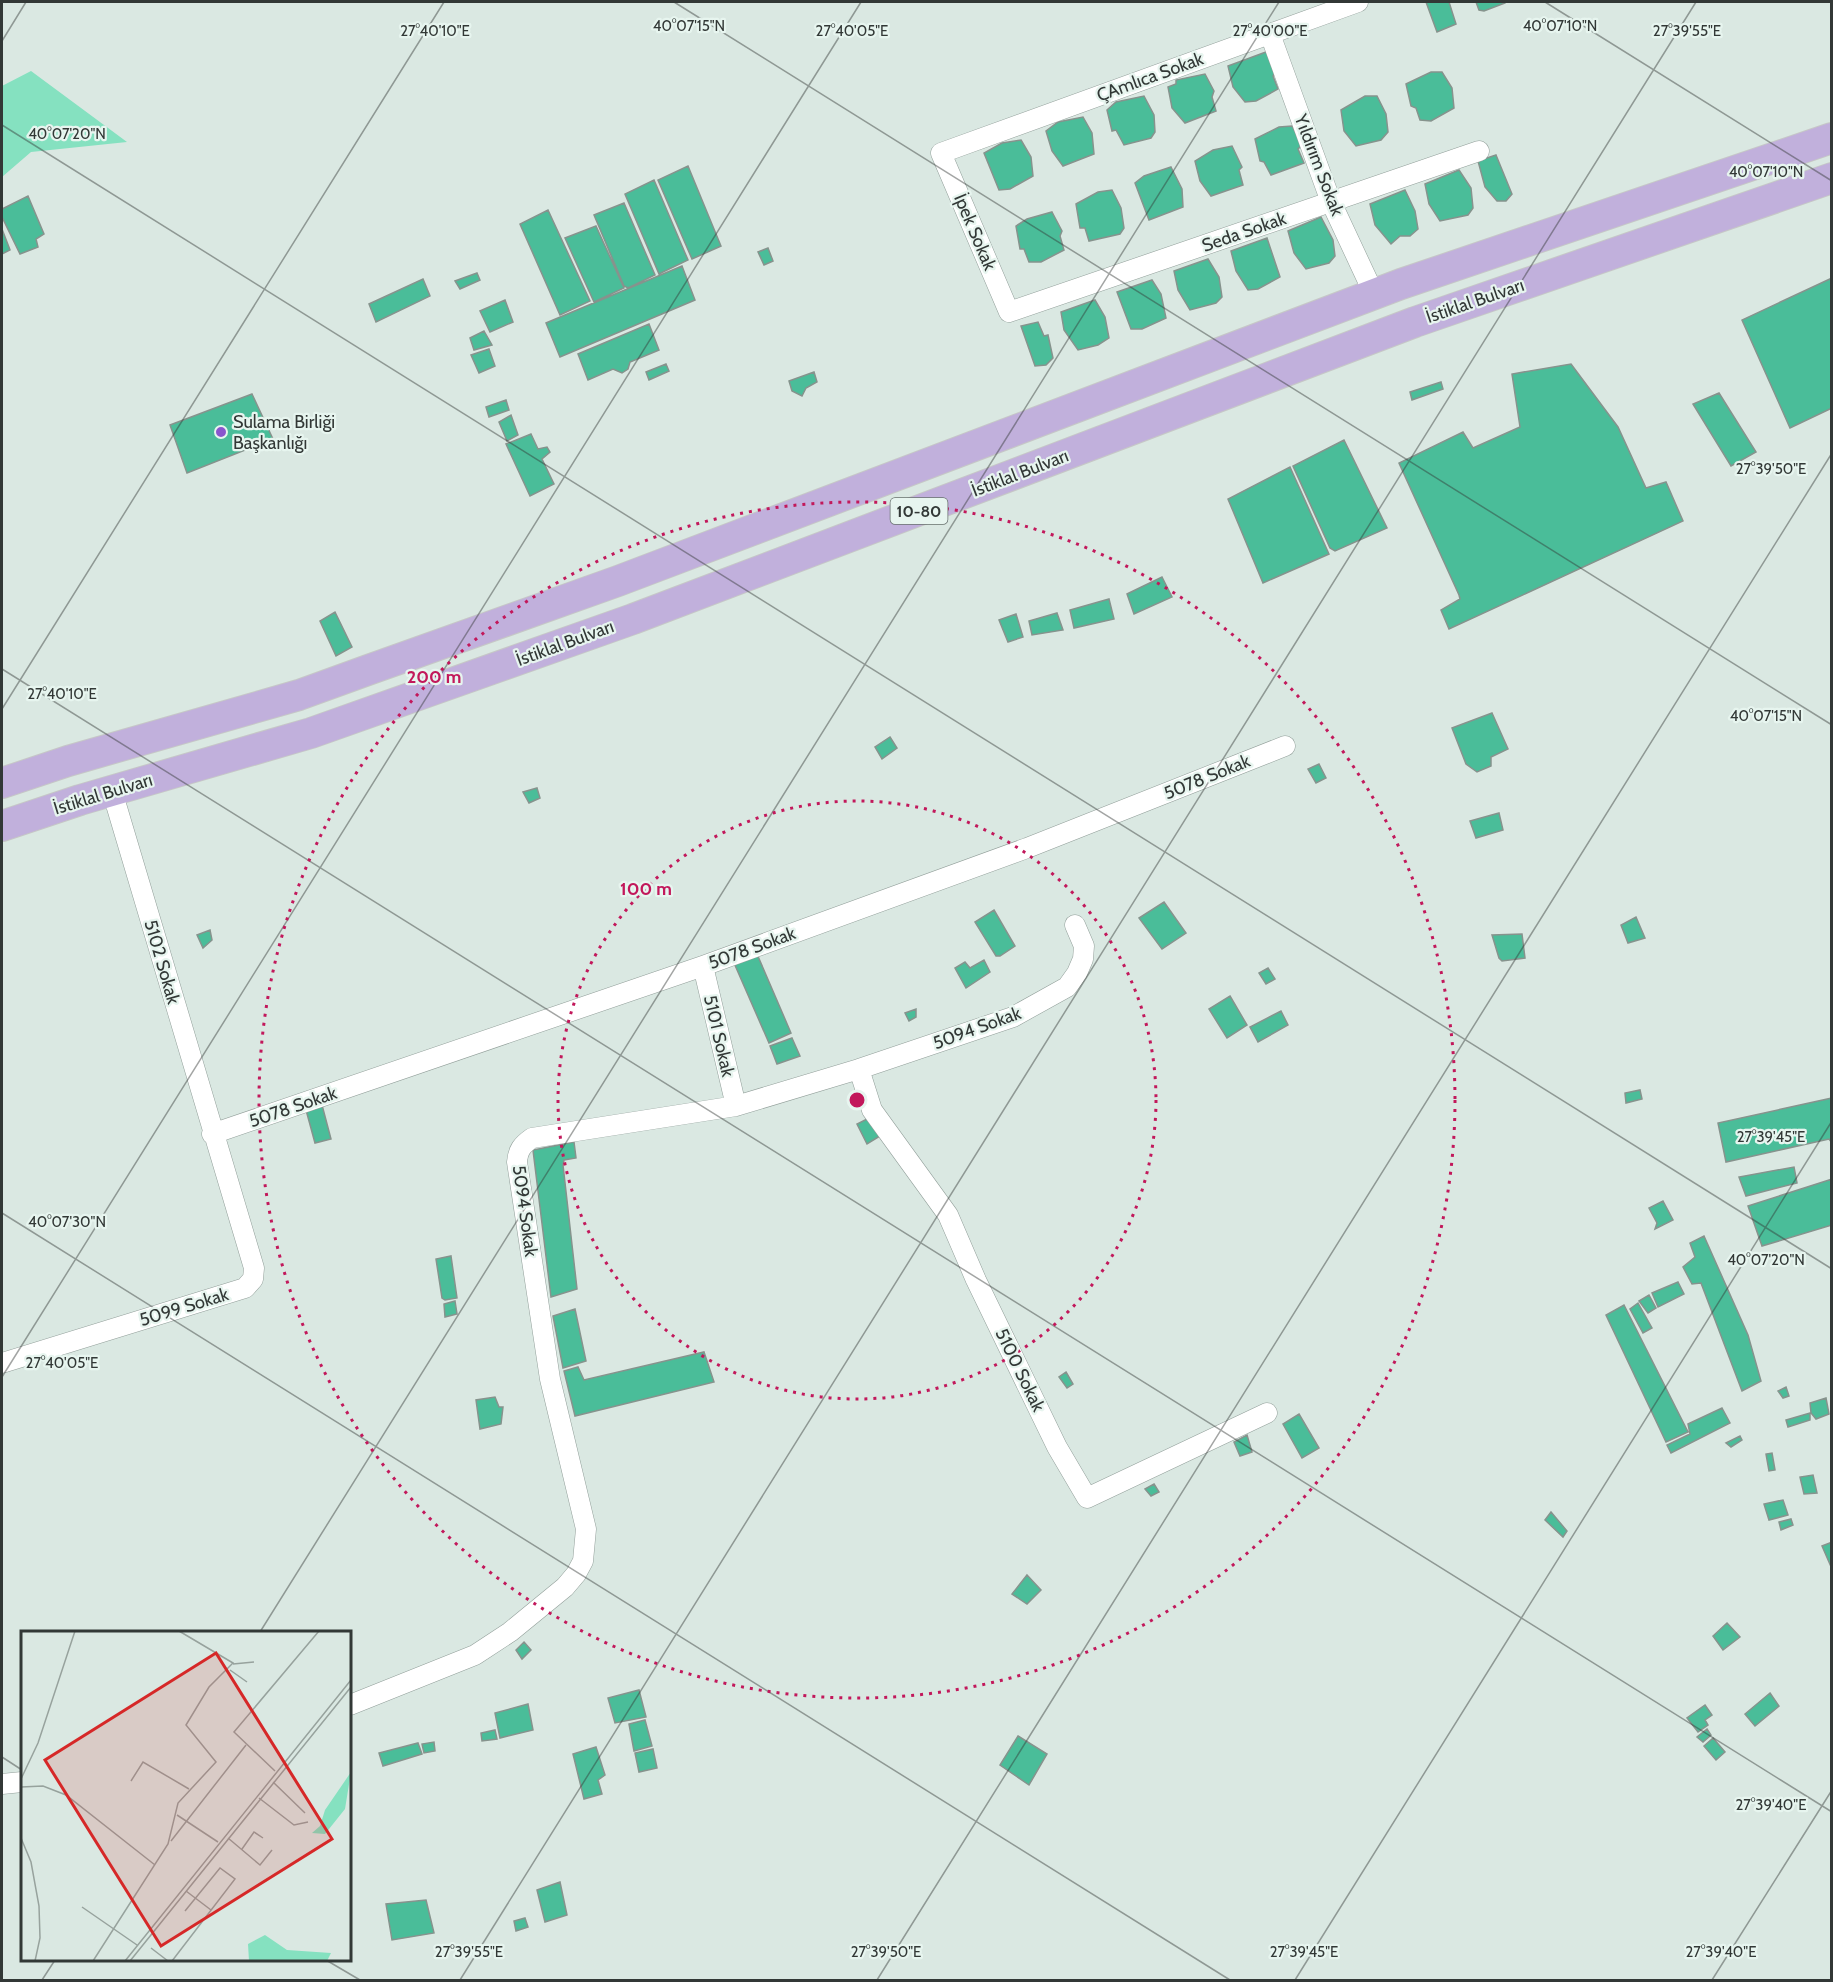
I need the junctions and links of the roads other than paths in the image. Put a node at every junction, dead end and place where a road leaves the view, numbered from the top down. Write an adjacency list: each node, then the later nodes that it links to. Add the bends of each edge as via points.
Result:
1 (1358, 2): 2 (street, ÇAmlıca Sokak)
2 (1270, 34): 5 (street, ÇAmlıca Sokak); 7 (street, Yıldırım Sokak)
3 (1832, 138): 8 (main road, 10-80)
4 (1479, 151): 7 (street, Seda Sokak)
5 (941, 153): 9 (street, İpek Sokak)
6 (1832, 178): 12 (main road, İstiklal Bulvarı / 10-80, via 1415,322 633,619 311,734)
7 (1330, 202): 8 (street, Yıldırım Sokak); 9 (street, Seda Sokak)
8 (1374, 294): 11 (main road, 10-80, via 575,597 299,695)
9 (1009, 312)
10 (1286, 746): 15 (street, 5078 Sokak, via 1027,848)
11 (2, 783)
12 (112, 791): 13 (main road, İstiklal Bulvarı / 10-80); 18 (street, 5102 Sokak)
13 (2, 826)
14 (1075, 925): 16 (street, 5094 Sokak, via 1084,946 1083,959 1067,987 1013,1017)
15 (703, 966): 17 (street, 5101 Sokak); 18 (street, 5078 Sokak)
16 (859, 1070): 17 (street, 5094 Sokak); 20 (street, 5100 Sokak, via 872,1110 948,1215 1057,1447 1088,1498)
17 (736, 1106): 21 (street, 5094 Sokak, via 532,1138 518,1151 550,1379 586,1529 583,1561 565,1587 475,1655)
18 (212, 1134): 19 (street, 5099 Sokak, via 254,1268 253,1279 245,1288)
19 (2, 1363)
20 (1267, 1413)
21 (351, 1705)
22 (21, 1782): 23 (street)
23 (2, 1784)

